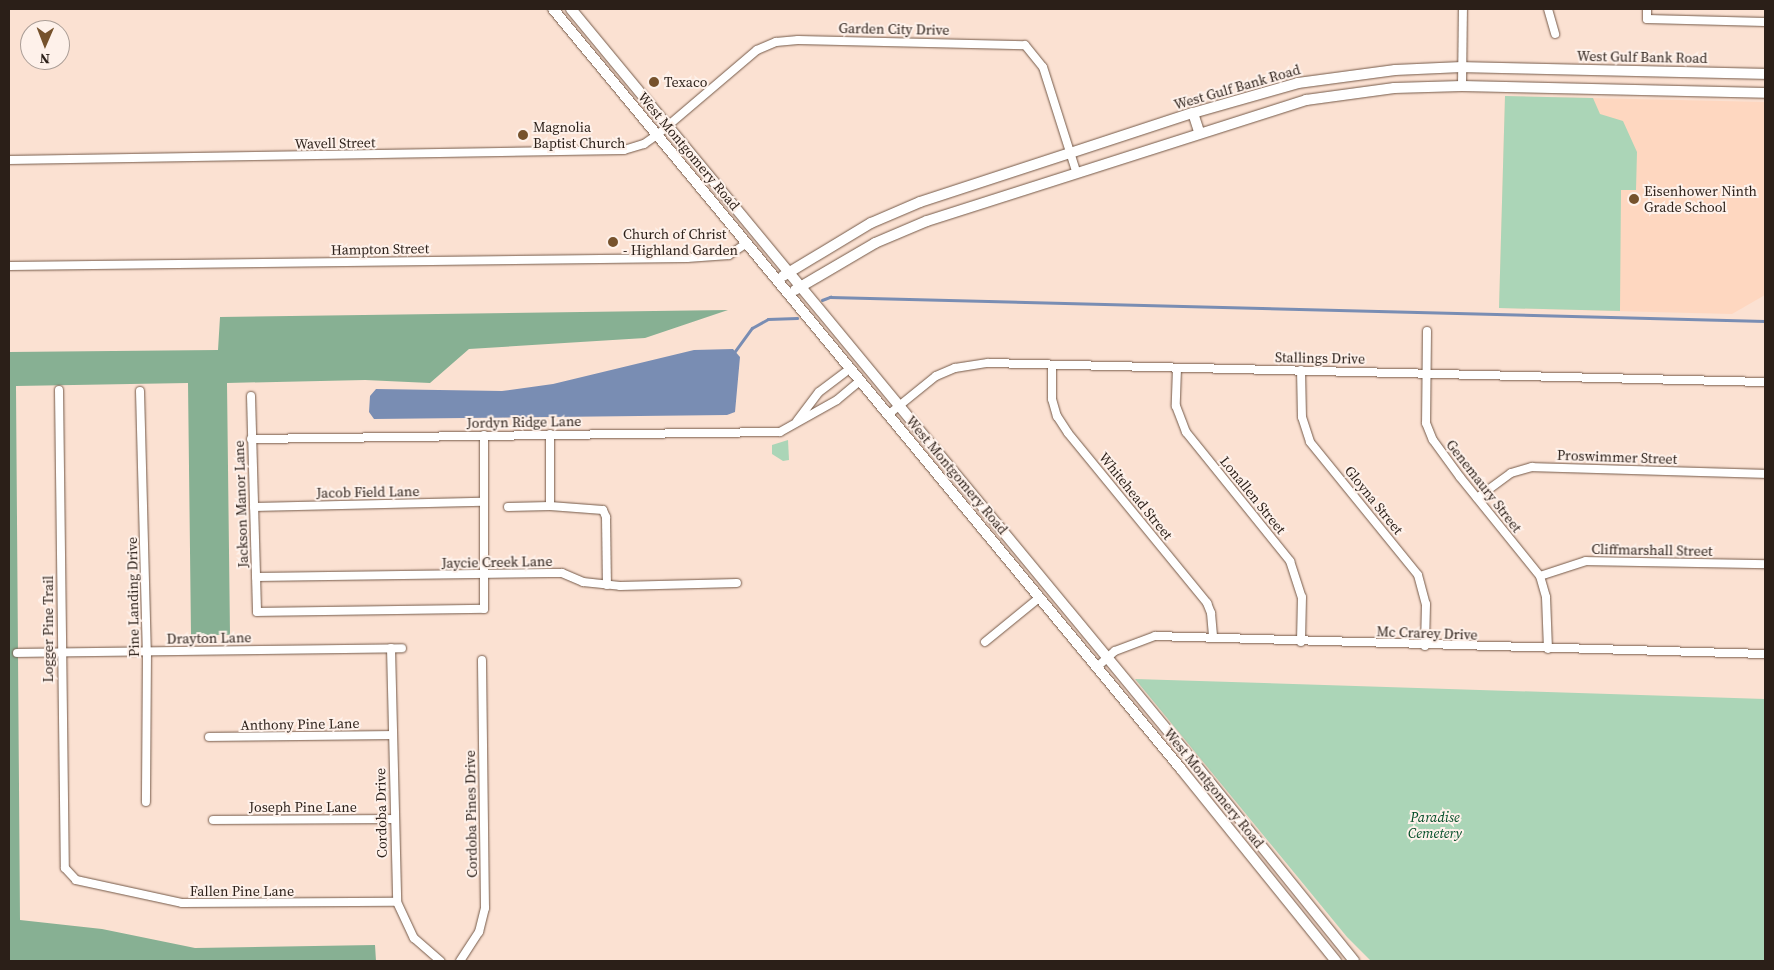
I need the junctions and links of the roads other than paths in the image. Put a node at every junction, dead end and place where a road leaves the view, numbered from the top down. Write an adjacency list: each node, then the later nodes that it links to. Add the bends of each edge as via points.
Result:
1 (553, 9): 21 (main road, West Montgomery Road)
2 (570, 9): 19 (main road, West Montgomery Road)
3 (1463, 9): 8 (street)
4 (1548, 9): 7 (street)
5 (1647, 9): 6 (street, via 1647,19)
6 (1765, 22)
7 (1555, 34)
8 (1462, 67): 9 (main road, West Gulf Bank Road); 12 (main road, West Gulf Bank Road); 13 (street)
9 (1603, 70): 10 (main road, West Gulf Bank Road); 14 (main road)
10 (1744, 74): 11 (main road, West Gulf Bank Road); 15 (main road)
11 (1765, 74)
12 (1324, 78): 17 (main road); 18 (main road, West Gulf Bank Road)
13 (1462, 86): 14 (main road); 17 (main road, via 1394,88)
14 (1603, 89): 15 (main road)
15 (1744, 92): 16 (main road)
16 (1765, 93)
17 (1327, 96): 20 (main road)
18 (1193, 113): 20 (main road); 22 (main road, West Gulf Bank Road)
19 (667, 126): 21 (street, Garden City Drive); 22 (street, Garden City Drive, via 757,50 776,42 1009,43 1025,45 1043,67); 29 (main road, West Montgomery Road)
20 (1199, 132): 24 (main road)
21 (657, 135): 23 (street, Wavell Street, via 644,144 624,150); 27 (main road, West Montgomery Road)
22 (1070, 152): 24 (street, Garden City Drive); 25 (main road, West Gulf Bank Road)
23 (9, 160)
24 (1076, 171): 26 (main road)
25 (920, 202): 26 (main road); 29 (main road, West Gulf Bank Road, via 871,223)
26 (927, 221): 31 (main road, via 875,243)
27 (747, 243): 28 (street, Hampton Street, via 729,255 688,258); 30 (main road, West Montgomery Road)
28 (9, 266)
29 (788, 272): 30 (main road, West Gulf Bank Road); 31 (main road, West Montgomery Road)
30 (778, 280): 32 (main road, West Montgomery Road)
31 (800, 287): 32 (main road); 44 (main road, West Montgomery Road)
32 (789, 293): 35 (main road, West Montgomery Road)
33 (1427, 331): 38 (street, Genemaury Street)
34 (1052, 365): 36 (street, Stallings Drive); 44 (street, Stallings Drive, via 988,363 956,368 936,376); 63 (street, Whitehead Street, via 1052,399 1062,425 1207,603)
35 (851, 368): 39 (main road, West Montgomery Road); 46 (street, via 819,392)
36 (1177, 368): 37 (street, Stallings Drive); 65 (street, Lonallen Street, via 1176,406 1186,432 1290,561 1302,597)
37 (1301, 370): 38 (street, Stallings Drive); 66 (street, Gloyna Street, via 1302,416 1310,442 1418,575 1426,604)
38 (1425, 373): 40 (street, Stallings Drive); 51 (street, Genemaury Street, via 1429,432)
39 (861, 380): 45 (main road, West Montgomery Road); 46 (street, Jordyn Ridge Lane, via 836,400)
40 (1765, 382)
41 (59, 390): 71 (street, Logger Pine Trail)
42 (140, 391): 70 (street, Pine Landing Drive)
43 (252, 396): 49 (street, Jackson Manor Lane)
44 (898, 406): 45 (street, Stallings Drive); 74 (main road, West Montgomery Road)
45 (888, 414): 62 (main road, West Montgomery Road)
46 (795, 424): 47 (street, Jordyn Ridge Lane, via 780,432)
47 (550, 434): 48 (street, Jordyn Ridge Lane); 53 (street)
48 (484, 435): 49 (street, Jordyn Ridge Lane); 52 (street)
49 (251, 439): 54 (street, Jackson Manor Lane)
50 (1765, 474): 51 (street, Proswimmer Street, via 1532,467 1511,473)
51 (1477, 498): 58 (street, Genemaury Street)
52 (483, 502): 54 (street, Jacob Field Lane); 57 (street)
53 (550, 506): 55 (street); 61 (street, via 603,510 606,517)
54 (254, 507): 59 (street, Jackson Manor Lane)
55 (508, 507)
56 (1765, 564): 58 (street, Cliffmarshall Street, via 1586,561)
57 (483, 574): 59 (street, Jaycie Creek Lane); 59 (street, Jackson Manor Lane, via 484,609 257,612); 61 (street, Jaycie Creek Lane, via 562,573 583,582)
58 (1540, 576): 69 (street, Genemaury Street, via 1548,613)
59 (256, 577)
60 (737, 583): 61 (street, Jaycie Creek Lane)
61 (606, 585)
62 (1040, 598): 64 (street); 76 (main road, West Montgomery Road)
63 (1213, 638): 65 (street, Mc Crarey Drive); 74 (street, Mc Crarey Drive, via 1155,636 1135,641)
64 (985, 642)
65 (1301, 642): 66 (street, Mc Crarey Drive)
66 (1425, 646): 69 (street, Mc Crarey Drive)
67 (391, 648): 68 (street, Drayton Lane); 70 (street, Drayton Lane); 77 (street, Cordoba Drive)
68 (402, 648)
69 (1548, 649): 73 (street, Mc Crarey Drive)
70 (147, 651): 71 (street, Drayton Lane); 79 (street, Pine Landing Drive)
71 (60, 652): 72 (street, Drayton Lane); 82 (street, Logger Pine Trail)
72 (17, 653)
73 (1765, 654)
74 (1107, 658): 76 (street, Mc Crarey Drive); 87 (main road, West Montgomery Road)
75 (482, 660): 85 (street, Cordoba Pines Drive, via 485,908 479,932)
76 (1097, 667): 86 (main road, West Montgomery Road)
77 (392, 735): 78 (street, Anthony Pine Lane); 80 (street, Cordoba Drive)
78 (209, 737)
79 (146, 802)
80 (394, 819): 81 (street, Joseph Pine Lane); 83 (street, Cordoba Drive)
81 (213, 820)
82 (64, 868): 83 (street, Fallen Pine Lane, via 76,880 182,904)
83 (397, 902): 84 (street, Cordoba Drive, via 414,938)
84 (440, 961)
85 (460, 961)
86 (1336, 961)
87 (1354, 961)

